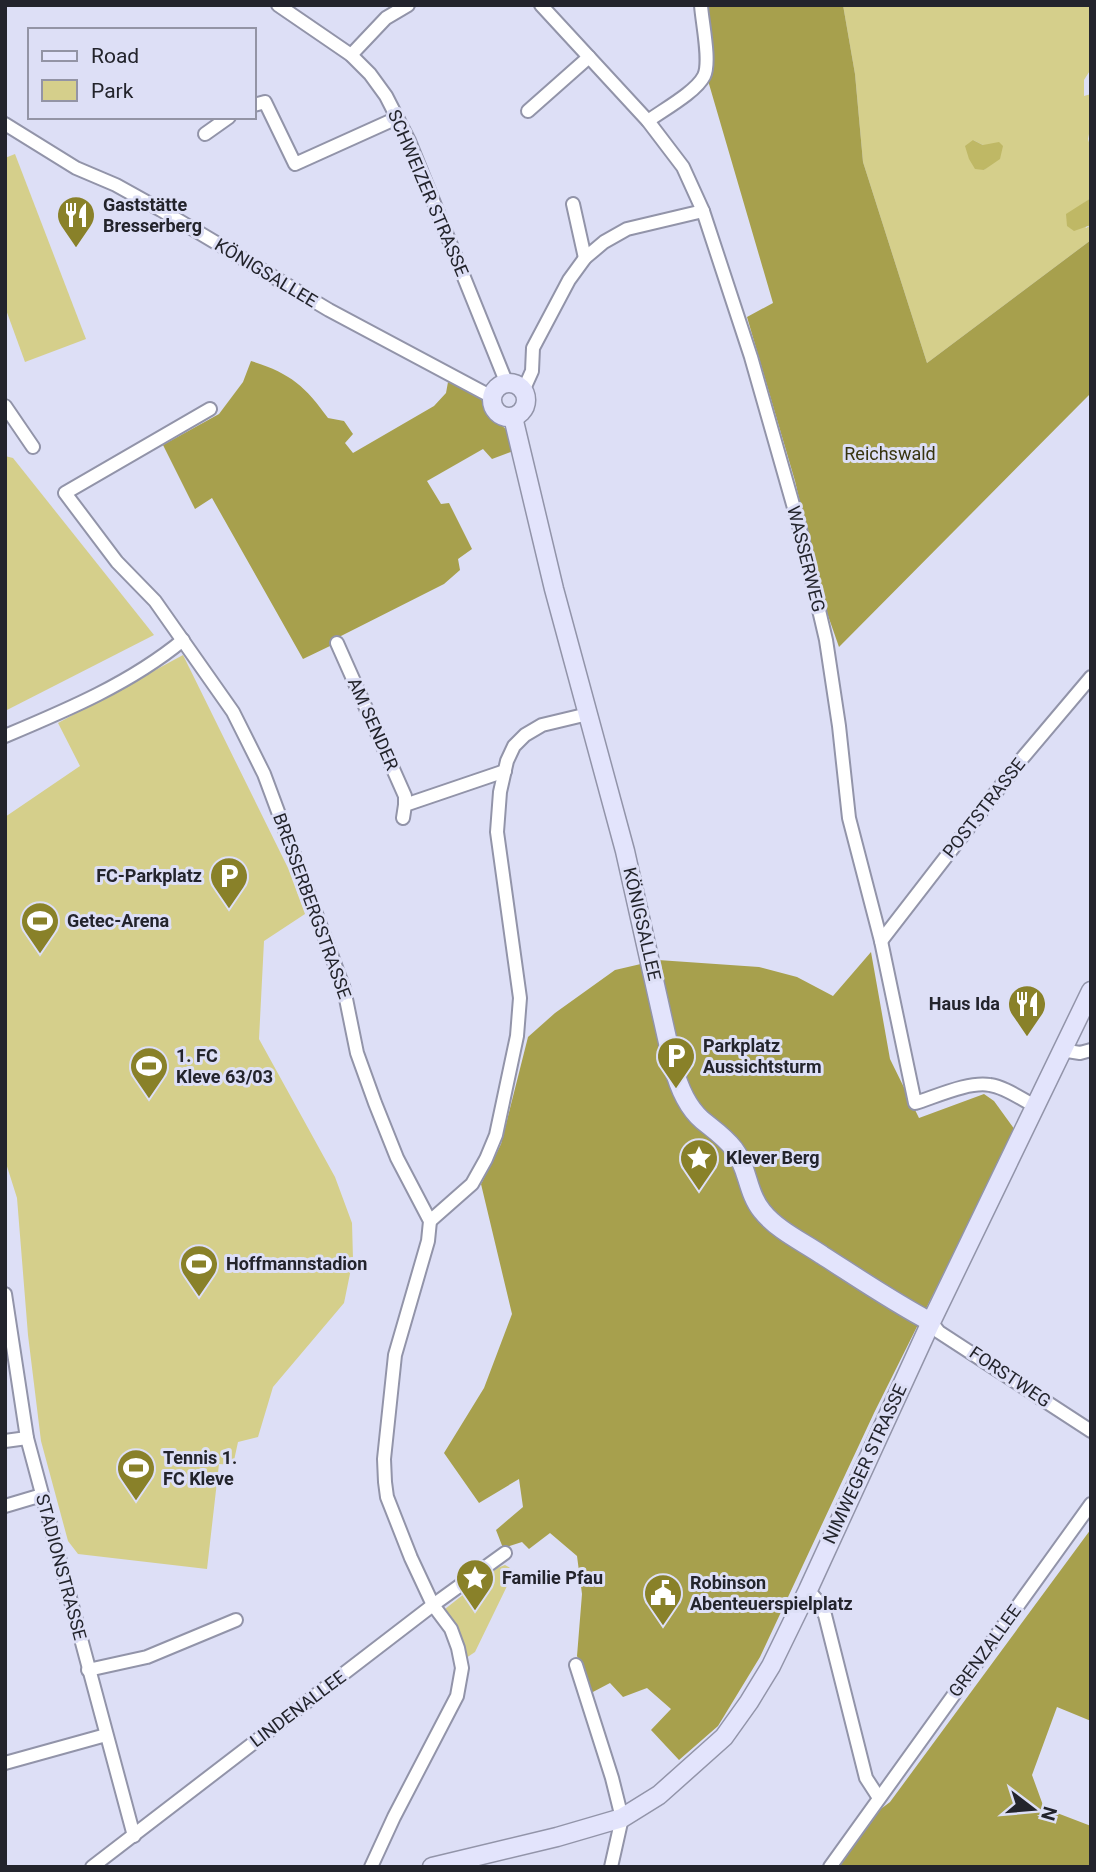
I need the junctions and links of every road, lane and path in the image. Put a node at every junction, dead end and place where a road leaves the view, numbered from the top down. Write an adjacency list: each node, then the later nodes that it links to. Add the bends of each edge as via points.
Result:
1 (278, 5): 5 (street, SCHWEIZER STRASSE)
2 (408, 5): 5 (street, via 386,18)
3 (541, 5): 6 (street, WASSERWEG)
4 (701, 5): 11 (street, via 705,75)
5 (351, 55): 9 (street, SCHWEIZER STRASSE, via 370,74)
6 (589, 57): 8 (street); 11 (street, WASSERWEG)
7 (256, 104): 9 (street, via 265,102 295,164)
8 (528, 111)
9 (397, 118): 17 (street, SCHWEIZER STRASSE)
10 (226, 119): 13 (street)
11 (648, 121): 15 (street, WASSERWEG, via 683,167)
12 (5, 124): 18 (street, KÖNIGSALLEE, via 329,310)
13 (205, 134)
14 (573, 204): 16 (street)
15 (702, 211): 16 (street, via 626,229); 29 (street, WASSERWEG, via 751,357 800,529 826,640 849,818)
16 (585, 258): 17 (street, via 533,348 532,371)
17 (515, 387): 18 (main road, via 496,390); 21 (main road, via 526,404)
18 (492, 397): 21 (main road, KÖNIGSALLEE, via 495,411)
19 (5, 406): 22 (street)
20 (209, 409): 23 (street, BRESSERBERGSTRASSE, via 65,493)
21 (513, 417): 26 (main road, KÖNIGSALLEE)
22 (33, 447)
23 (183, 640): 27 (street, via 105,691); 34 (street, BRESSERBERGSTRASSE, via 233,712 264,774 344,989 357,1054 397,1158)
24 (337, 643): 28 (street, AM SENDER, via 405,796 404,811)
25 (1091, 677): 29 (street, POSTSTRASSE)
26 (588, 714): 28 (street, via 542,725 525,735 514,746); 36 (main road, KÖNIGSALLEE, via 676,1076 688,1104 738,1154 764,1214)
27 (5, 736)
28 (505, 771): 34 (street, via 497,832 520,998 517,1036 496,1135 486,1159 472,1184)
29 (881, 941): 33 (street, WASSERWEG, via 915,1103 983,1084)
30 (1091, 991): 31 (main road, NIMWEGER STRASSE)
31 (1061, 1050): 32 (street); 33 (main road, NIMWEGER STRASSE)
32 (1091, 1050)
33 (1035, 1106): 36 (main road, NIMWEGER STRASSE)
34 (430, 1221): 45 (street, via 395,1355 384,1459 387,1497)
35 (5, 1294): 38 (street, STADIONSTRASSE)
36 (931, 1322): 37 (street, FORSTWEG, via 939,1332); 44 (main road, NIMWEGER STRASSE)
37 (1091, 1431)
38 (27, 1438): 39 (street); 40 (street, STADIONSTRASSE)
39 (5, 1441)
40 (41, 1495): 42 (street); 48 (street, STADIONSTRASSE)
41 (1091, 1504): 51 (street, GRENZALLEE)
42 (5, 1506)
43 (505, 1553): 45 (street, LINDENALLEE)
44 (808, 1590): 51 (street, via 825,1615 866,1778); 52 (main road, NIMWEGER STRASSE, via 771,1666 724,1737 659,1796)
45 (433, 1605): 53 (street, LINDENALLEE); 55 (street, via 458,1648 462,1668 457,1696)
46 (236, 1620): 48 (street, via 147,1657)
47 (576, 1665): 52 (street)
48 (88, 1670): 49 (street, STADIONSTRASSE)
49 (106, 1735): 50 (street); 53 (street, STADIONSTRASSE)
50 (5, 1763)
51 (879, 1798): 58 (street, GRENZALLEE)
52 (622, 1818): 56 (main road, NIMWEGER STRASSE); 57 (street)
53 (134, 1836): 54 (street, LINDENALLEE)
54 (92, 1867)
55 (370, 1867)
56 (432, 1867)
57 (611, 1867)
58 (830, 1867)

